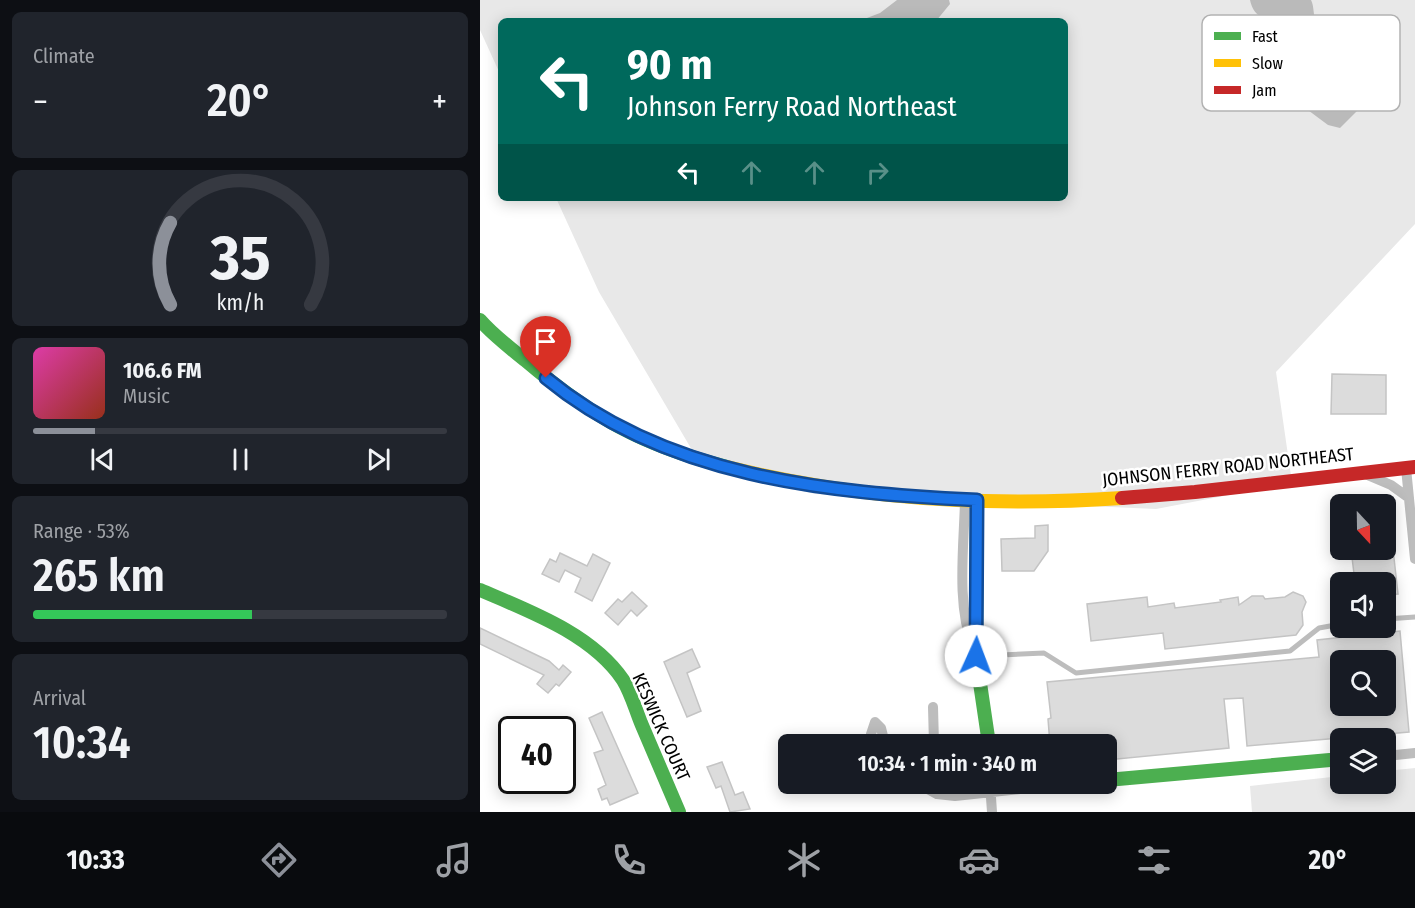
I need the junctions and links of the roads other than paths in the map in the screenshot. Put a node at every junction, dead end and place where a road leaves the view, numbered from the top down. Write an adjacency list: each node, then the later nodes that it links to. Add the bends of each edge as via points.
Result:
1 (480, 320): 5 (main road, JOHNSON FERRY ROAD NORTHEAST, via 562,391 620,429 673,451 793,483)
2 (1411, 468): 3 (main road, JOHNSON FERRY ROAD NORTHEAST); 4 (street)
3 (1359, 472): 4 (street, via 1391,485); 5 (main road, JOHNSON FERRY ROAD NORTHEAST, via 1165,495)
4 (1409, 498): 6 (street)
5 (971, 500): 11 (main road)
6 (1415, 559)
7 (480, 590): 22 (main road, KESWICK COURT, via 564,632 619,674)
8 (1415, 617): 9 (lane)
9 (1396, 619)
10 (1330, 626): 11 (lane, via 1318,628 1290,651 1076,673 1044,653)
11 (976, 656): 16 (main road)
12 (933, 707): 15 (street)
13 (871, 734): 14 (street, via 875,722)
14 (882, 734)
15 (934, 734)
16 (988, 734)
17 (1415, 753): 18 (street)
18 (1396, 755)
19 (1330, 760): 20 (main road)
20 (1117, 779)
21 (990, 794): 23 (street)
22 (679, 812)
23 (992, 812)

